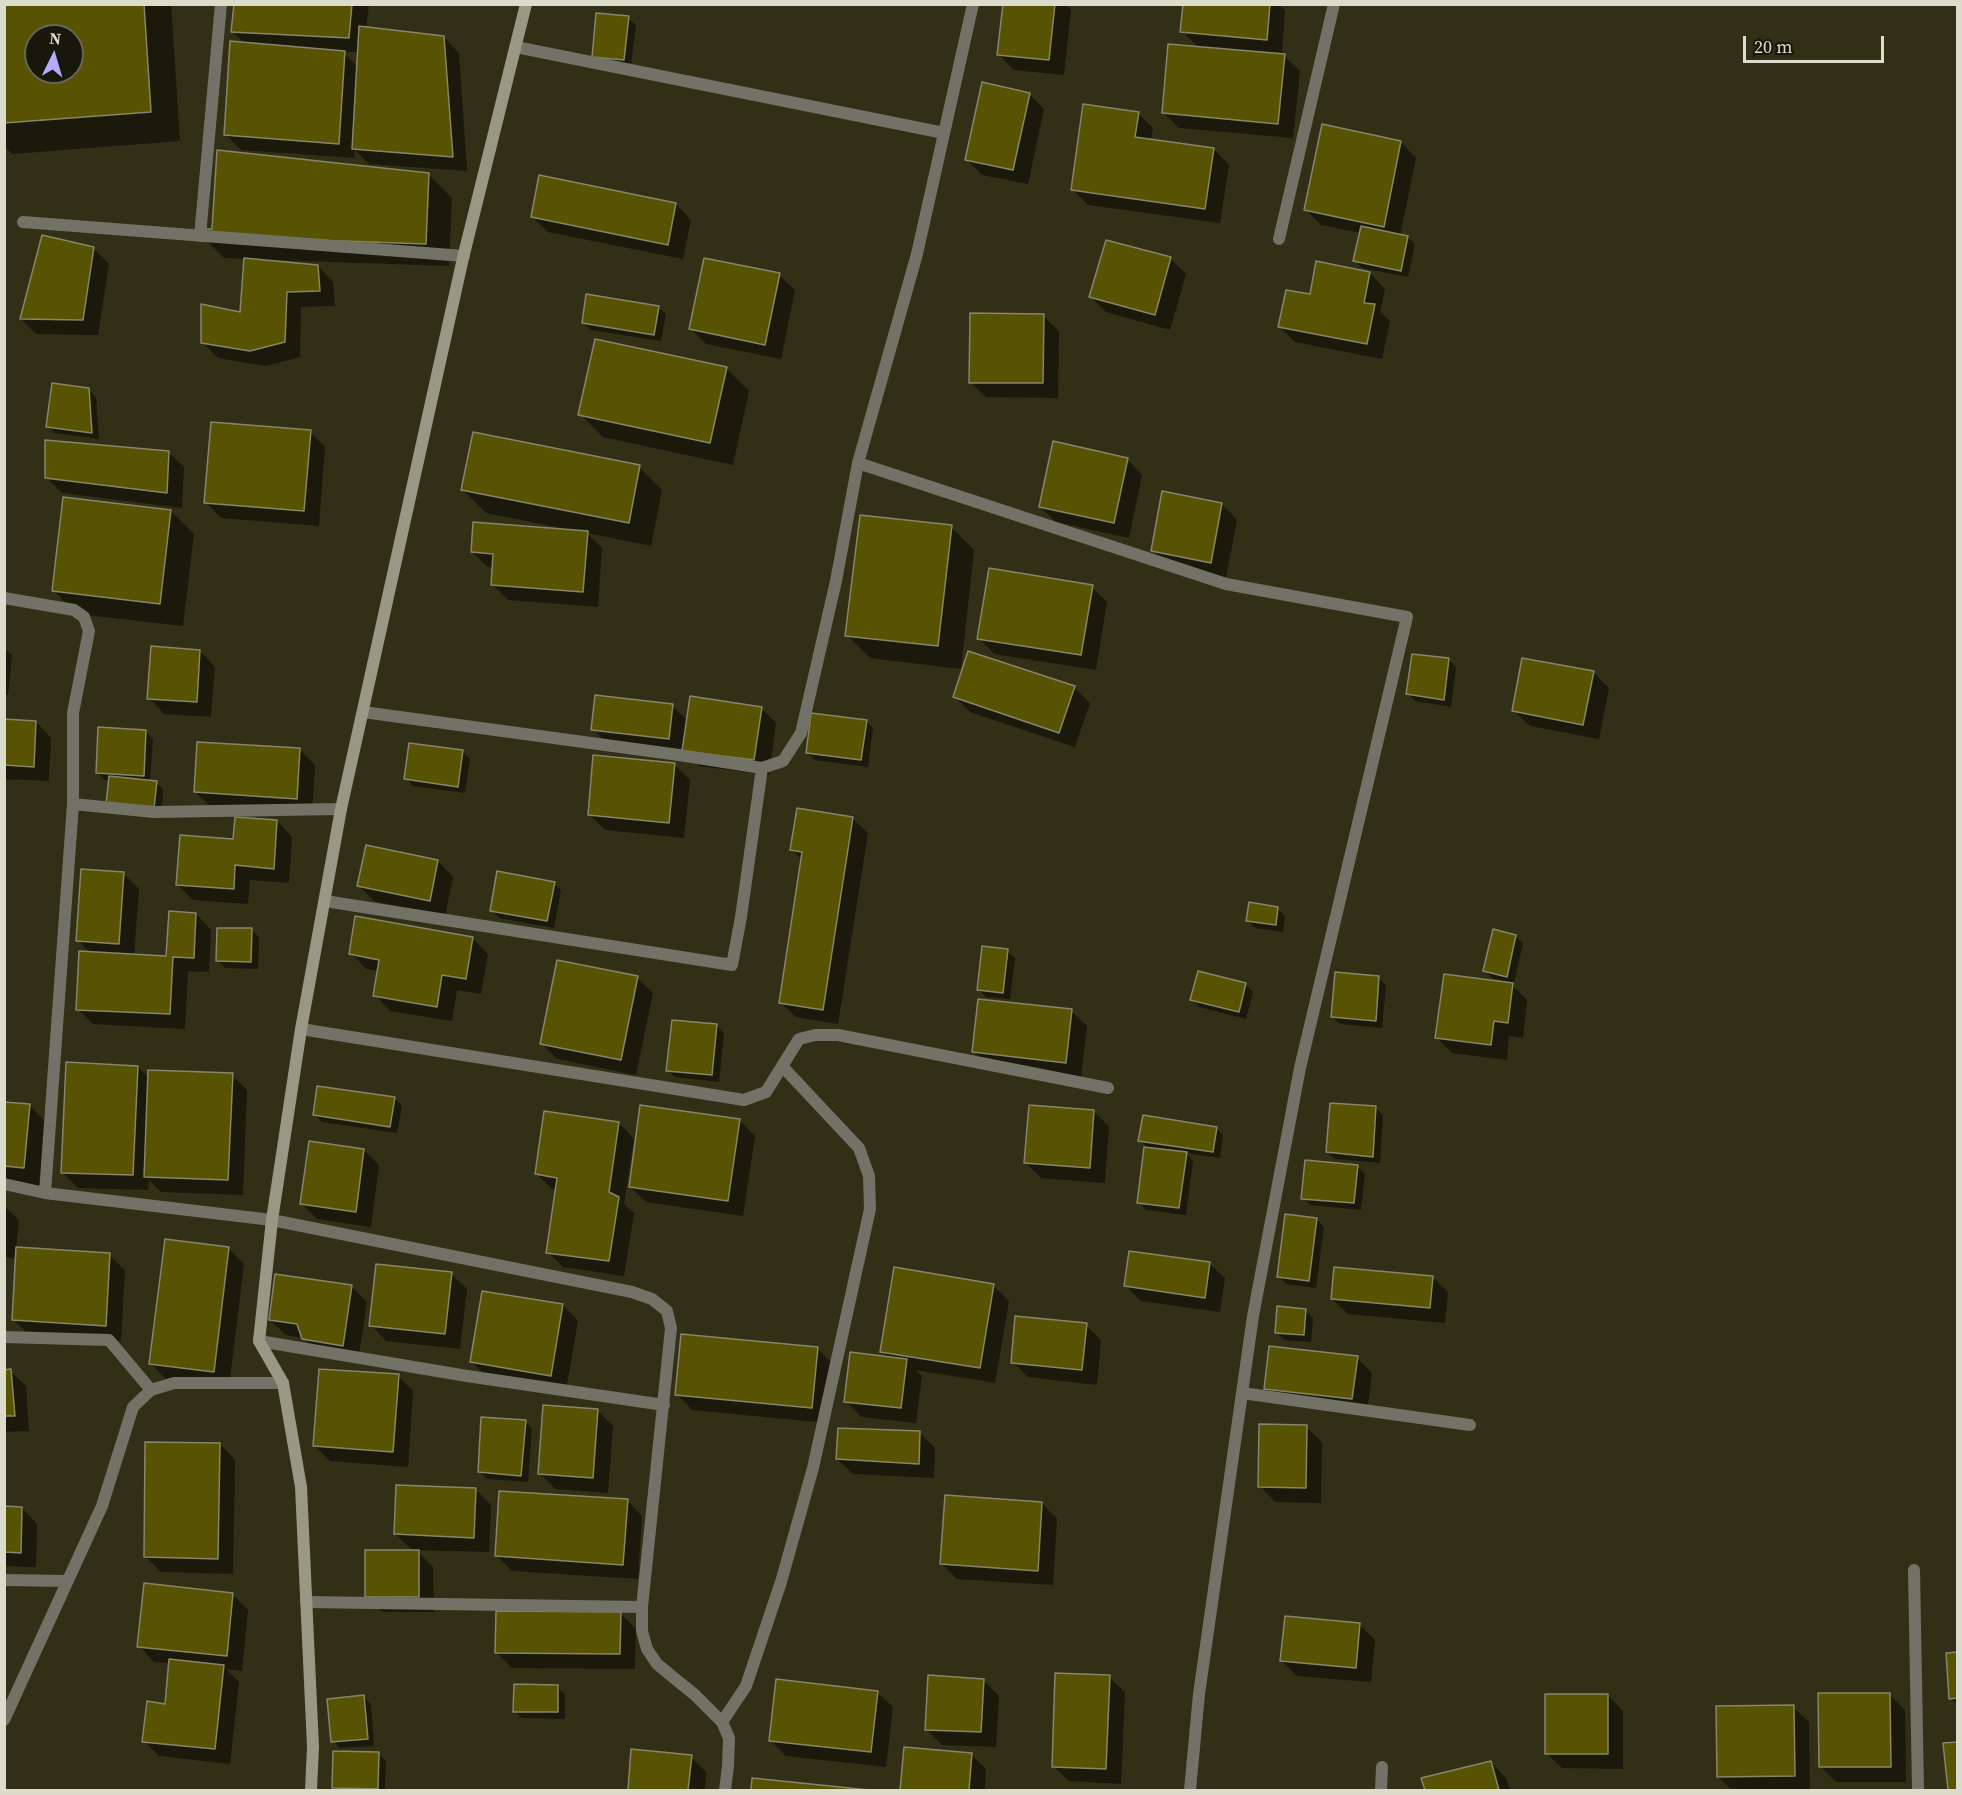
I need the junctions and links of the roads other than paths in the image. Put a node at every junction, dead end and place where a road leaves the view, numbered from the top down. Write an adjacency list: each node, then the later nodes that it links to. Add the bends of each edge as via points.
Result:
1 (221, 4): 8 (street)
2 (526, 4): 5 (main road)
3 (973, 4): 6 (street)
4 (1334, 4): 9 (street)
5 (516, 47): 6 (street); 10 (main road)
6 (944, 133): 11 (street, via 917,254)
7 (23, 222): 8 (street)
8 (200, 236): 10 (street)
9 (1279, 239)
10 (464, 256): 13 (main road)
11 (858, 463): 14 (street, via 801,733 783,761); 28 (street, via 1226,584 1407,617 1300,1068)
12 (4, 598): 15 (street, via 74,610 84,617 89,631 73,713)
13 (363, 712): 14 (street); 16 (main road)
14 (762, 768): 17 (street, via 732,965)
15 (73, 804): 16 (street, via 154,812); 22 (street)
16 (341, 809): 17 (main road)
17 (325, 901): 18 (main road)
18 (301, 1029): 19 (street, via 744,1100 766,1092); 23 (main road)
19 (782, 1066): 20 (street, via 799,1039 838,1035); 37 (street, via 859,1148 869,1176 870,1209 813,1468 781,1582 746,1686)
20 (1108, 1088)
21 (4, 1184): 22 (street)
22 (45, 1193): 23 (street)
23 (272, 1220): 25 (main road); 29 (street, via 652,1299 667,1311 671,1328)
24 (4, 1337): 27 (street, via 109,1341)
25 (260, 1341): 26 (main road); 29 (street)
26 (283, 1383): 27 (street, via 174,1383); 34 (main road, via 301,1487)
27 (151, 1390): 33 (street, via 133,1407 102,1506)
28 (1242, 1393): 30 (street); 41 (street, via 1199,1695)
29 (664, 1405): 35 (street)
30 (1470, 1425)
31 (1914, 1570): 43 (street)
32 (4, 1580): 33 (street)
33 (68, 1581): 36 (street)
34 (306, 1602): 35 (street); 39 (main road, via 313,1747)
35 (642, 1607): 37 (street, via 642,1631 657,1664)
36 (4, 1720)
37 (722, 1722): 40 (street, via 729,1738)
38 (1382, 1767): 42 (street)
39 (311, 1791)
40 (725, 1791)
41 (1190, 1791)
42 (1381, 1791)
43 (1918, 1791)

